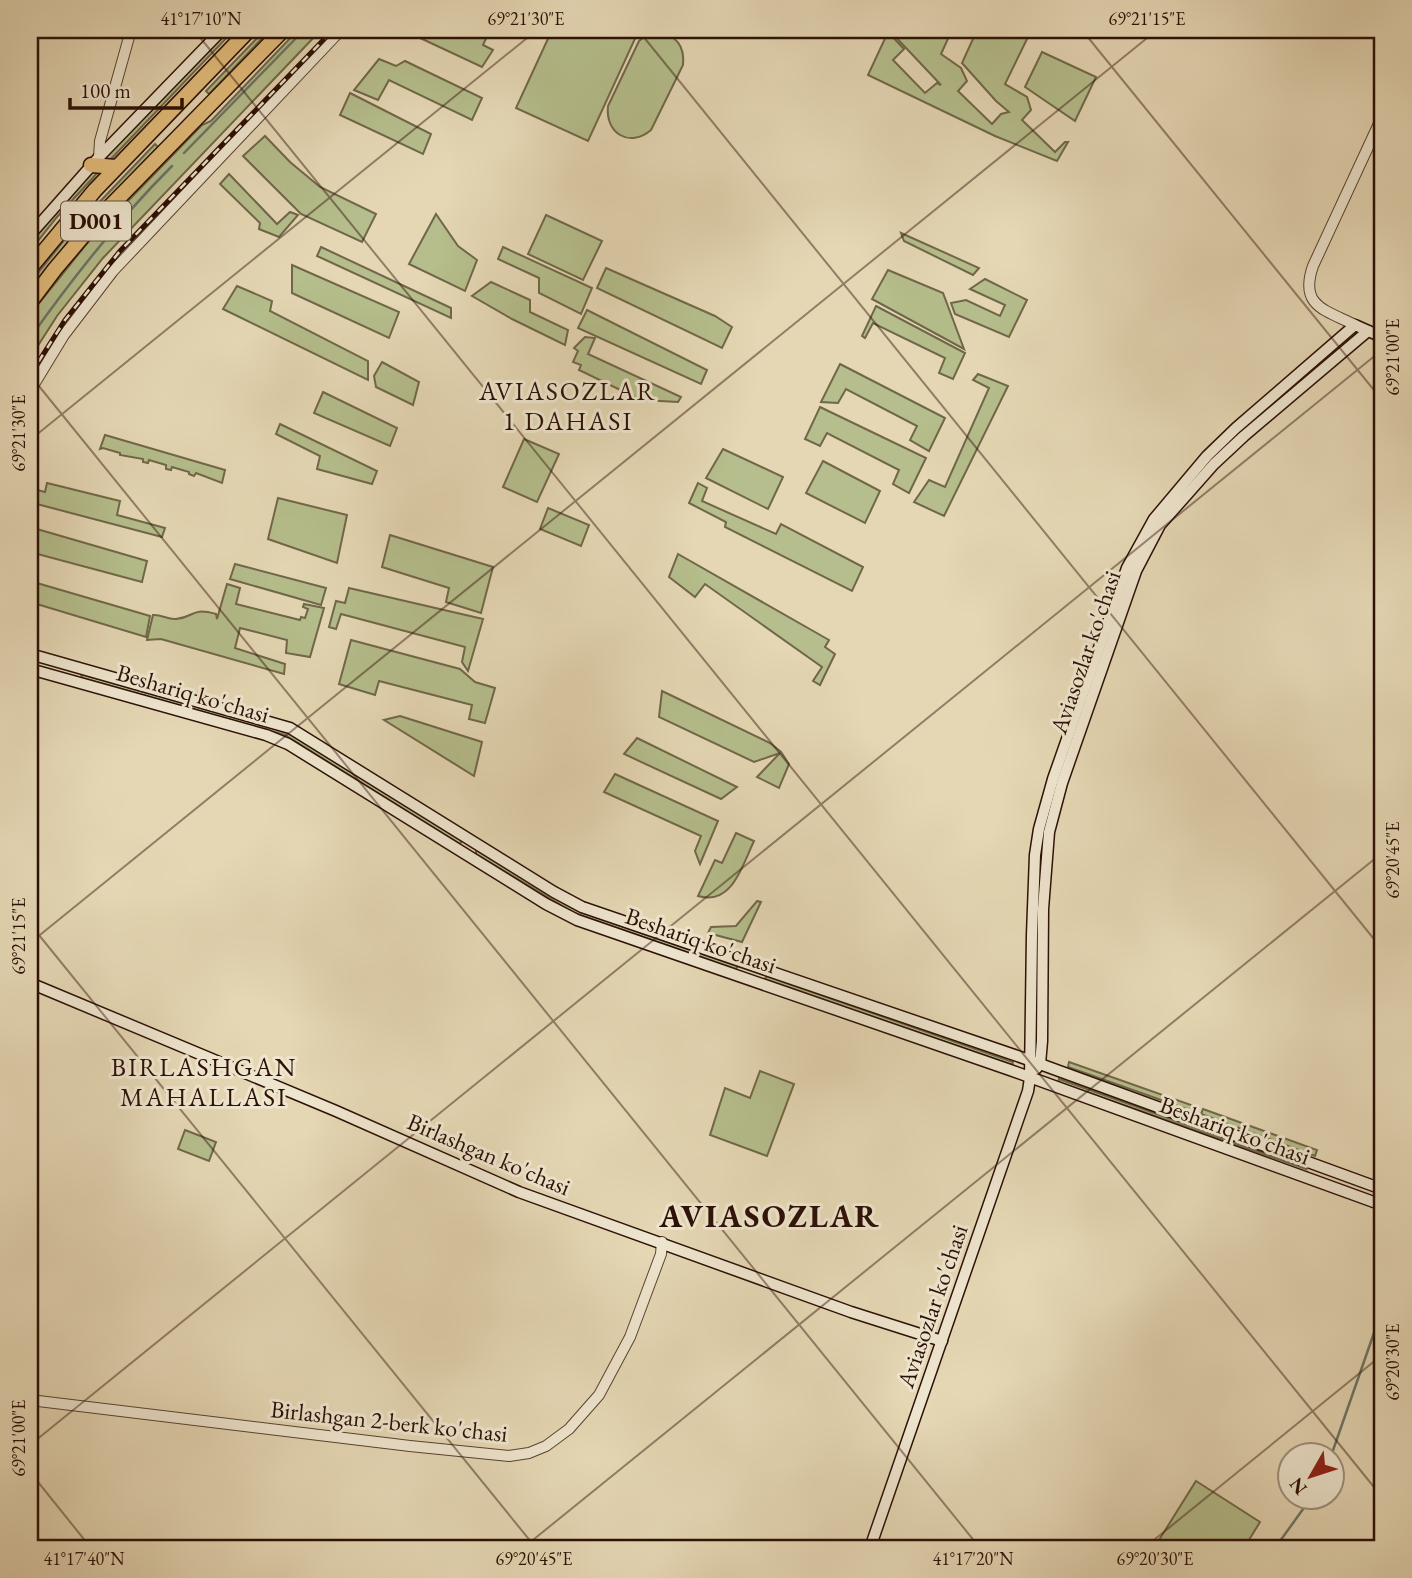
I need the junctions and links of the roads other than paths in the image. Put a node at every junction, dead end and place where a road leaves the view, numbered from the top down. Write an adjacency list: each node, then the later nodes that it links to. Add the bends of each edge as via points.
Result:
1 (131, 30): 11 (street)
2 (222, 30): 11 (main road)
3 (249, 30): 6 (highway, D001)
4 (283, 30): 7 (highway, D001)
5 (341, 30): 19 (street, via 121,262 64,335)
6 (191, 88): 7 (highway, via 196,102); 9 (highway, D001)
7 (209, 106): 10 (highway, D001)
8 (1382, 117): 16 (street, via 1308,283 1310,296 1318,305)
9 (151, 130): 10 (highway); 12 (highway, D001)
10 (169, 147): 15 (highway, D001, via 78,241)
11 (95, 161): 12 (highway); 13 (main road)
12 (116, 167): 14 (highway, D001)
13 (30, 235)
14 (30, 268)
15 (30, 302)
16 (1355, 325): 17 (main road); 29 (main road, Aviasozlar ko'chasi, via 1207,456 1154,519 1127,568 1039,830 1033,891)
17 (1368, 331): 18 (main road); 29 (main road, Aviasozlar ko'chasi, via 1214,464 1160,525 1136,570 1049,832)
18 (1382, 337)
19 (30, 391)
20 (30, 654): 21 (main road, Beshariq ko'chasi)
21 (76, 667): 23 (main road); 24 (main road, Beshariq ko'chasi, via 290,728)
22 (30, 669): 23 (main road, Beshariq ko'chasi)
23 (73, 681): 25 (main road, Beshariq ko'chasi, via 277,739)
24 (470, 840): 25 (main road); 26 (main road, Beshariq ko'chasi, via 582,907)
25 (463, 852): 27 (main road, Beshariq ko'chasi, via 569,916)
26 (752, 965): 27 (main road); 29 (main road, Beshariq ko'chasi)
27 (749, 979): 30 (main road, Beshariq ko'chasi)
28 (30, 983): 33 (main road, Birlashgan ko'chasi, via 497,1183)
29 (1034, 1062): 30 (main road, Aviasozlar ko'chasi); 31 (main road, Beshariq ko'chasi)
30 (1030, 1078): 32 (main road, Beshariq ko'chasi); 34 (main road, Aviasozlar ko'chasi)
31 (1382, 1189)
32 (1382, 1205)
33 (662, 1242): 34 (main road, Birlashgan ko'chasi); 35 (street, Birlashgan 2-berk ko'chasi, via 630,1337 598,1395 569,1429 529,1453 496,1455 410,1446)
34 (942, 1342): 36 (main road, Aviasozlar ko'chasi)
35 (30, 1400)
36 (870, 1548)

